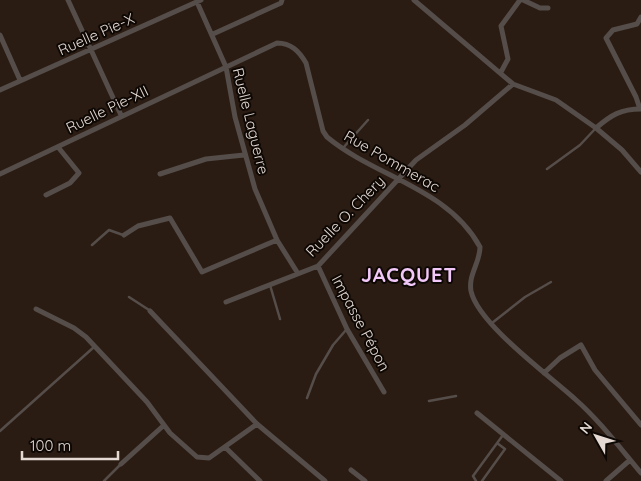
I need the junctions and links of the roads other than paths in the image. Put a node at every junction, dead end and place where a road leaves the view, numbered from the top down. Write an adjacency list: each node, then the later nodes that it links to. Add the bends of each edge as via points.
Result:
1 (68, 0): 10 (street)
2 (414, 0): 12 (street)
3 (522, 0): 6 (street); 12 (street, via 501,26 508,58)
4 (199, 1): 8 (street, Ruelle Laguerre); 10 (street, Ruelle Pie-X)
5 (281, 1): 8 (street)
6 (548, 8)
7 (641, 17): 16 (street, via 637,24 613,30 606,38)
8 (213, 34): 11 (street, Ruelle Laguerre)
9 (0, 35): 13 (street)
10 (90, 51): 13 (street, Ruelle Pie-X); 17 (street)
11 (226, 68): 17 (street, Ruelle Pie-XII); 21 (street, Rue Pommerac, via 277,43 290,46 301,54 306,63 327,137); 22 (street, Ruelle Laguerre)
12 (501, 72): 14 (street)
13 (20, 80): 15 (street, Ruelle Pie-X)
14 (513, 84): 19 (street, via 556,100); 29 (street, Ruelle O. Chery, via 416,160)
15 (0, 90)
16 (641, 109): 19 (street, via 624,109 611,114)
17 (120, 115): 20 (street, Ruelle Pie-XII)
18 (368, 120): 21 (lane)
19 (596, 128): 23 (street); 25 (lane, via 580,145)
20 (58, 147): 27 (street, Ruelle Pie-XII); 30 (street, via 79,173 70,183)
21 (343, 148): 29 (street, Rue Pommerac)
22 (244, 155): 28 (street, via 206,159); 32 (street, Ruelle Laguerre)
23 (634, 163): 24 (street); 26 (street)
24 (641, 163)
25 (547, 169)
26 (641, 172)
27 (0, 174)
28 (160, 174)
29 (398, 179): 34 (street, Ruelle O. Chery); 43 (street, Rue Pommerac, via 438,201 477,241 480,254 470,280 471,292)
30 (46, 194)
31 (124, 235): 32 (street, via 138,226 170,218 202,272); 33 (lane, via 110,230)
32 (277, 240): 35 (street, Ruelle Laguerre)
33 (92, 245)
34 (318, 266): 35 (street, Ruelle O. Chery); 44 (street, Impasse Pépon)
35 (297, 272): 37 (street, Ruelle O. Chery)
36 (551, 282): 43 (lane, via 525,297)
37 (269, 284): 39 (street, Ruelle O. Chery); 42 (lane)
38 (129, 298): 41 (lane)
39 (226, 302)
40 (36, 309): 45 (street, via 74,328)
41 (150, 312): 52 (street)
42 (280, 319)
43 (492, 323): 46 (street, Rue Pommerac)
44 (347, 329): 47 (street, Impasse Pépon); 49 (lane, via 316,374)
45 (96, 346): 54 (street, via 147,402); 55 (lane)
46 (544, 373): 53 (street, via 581,345 595,370); 59 (street, Rue Pommerac, via 601,424)
47 (384, 392)
48 (456, 396): 50 (lane)
49 (307, 398)
50 (429, 401)
51 (477, 413): 56 (street)
52 (258, 424): 58 (street); 65 (street)
53 (641, 425)
54 (164, 426): 58 (street, via 201,459); 60 (street)
55 (0, 431)
56 (504, 435): 57 (lane); 69 (street)
57 (498, 443): 67 (lane, via 473,476); 68 (lane, via 506,449)
58 (226, 448): 63 (street)
59 (630, 460): 62 (street, Rue Pommerac); 70 (street)
60 (121, 464): 64 (lane)
61 (351, 470): 66 (street)
62 (641, 473)
63 (257, 480)
64 (104, 481)
65 (325, 481)
66 (365, 481)
67 (476, 481)
68 (482, 481)
69 (561, 481)
70 (606, 481)

